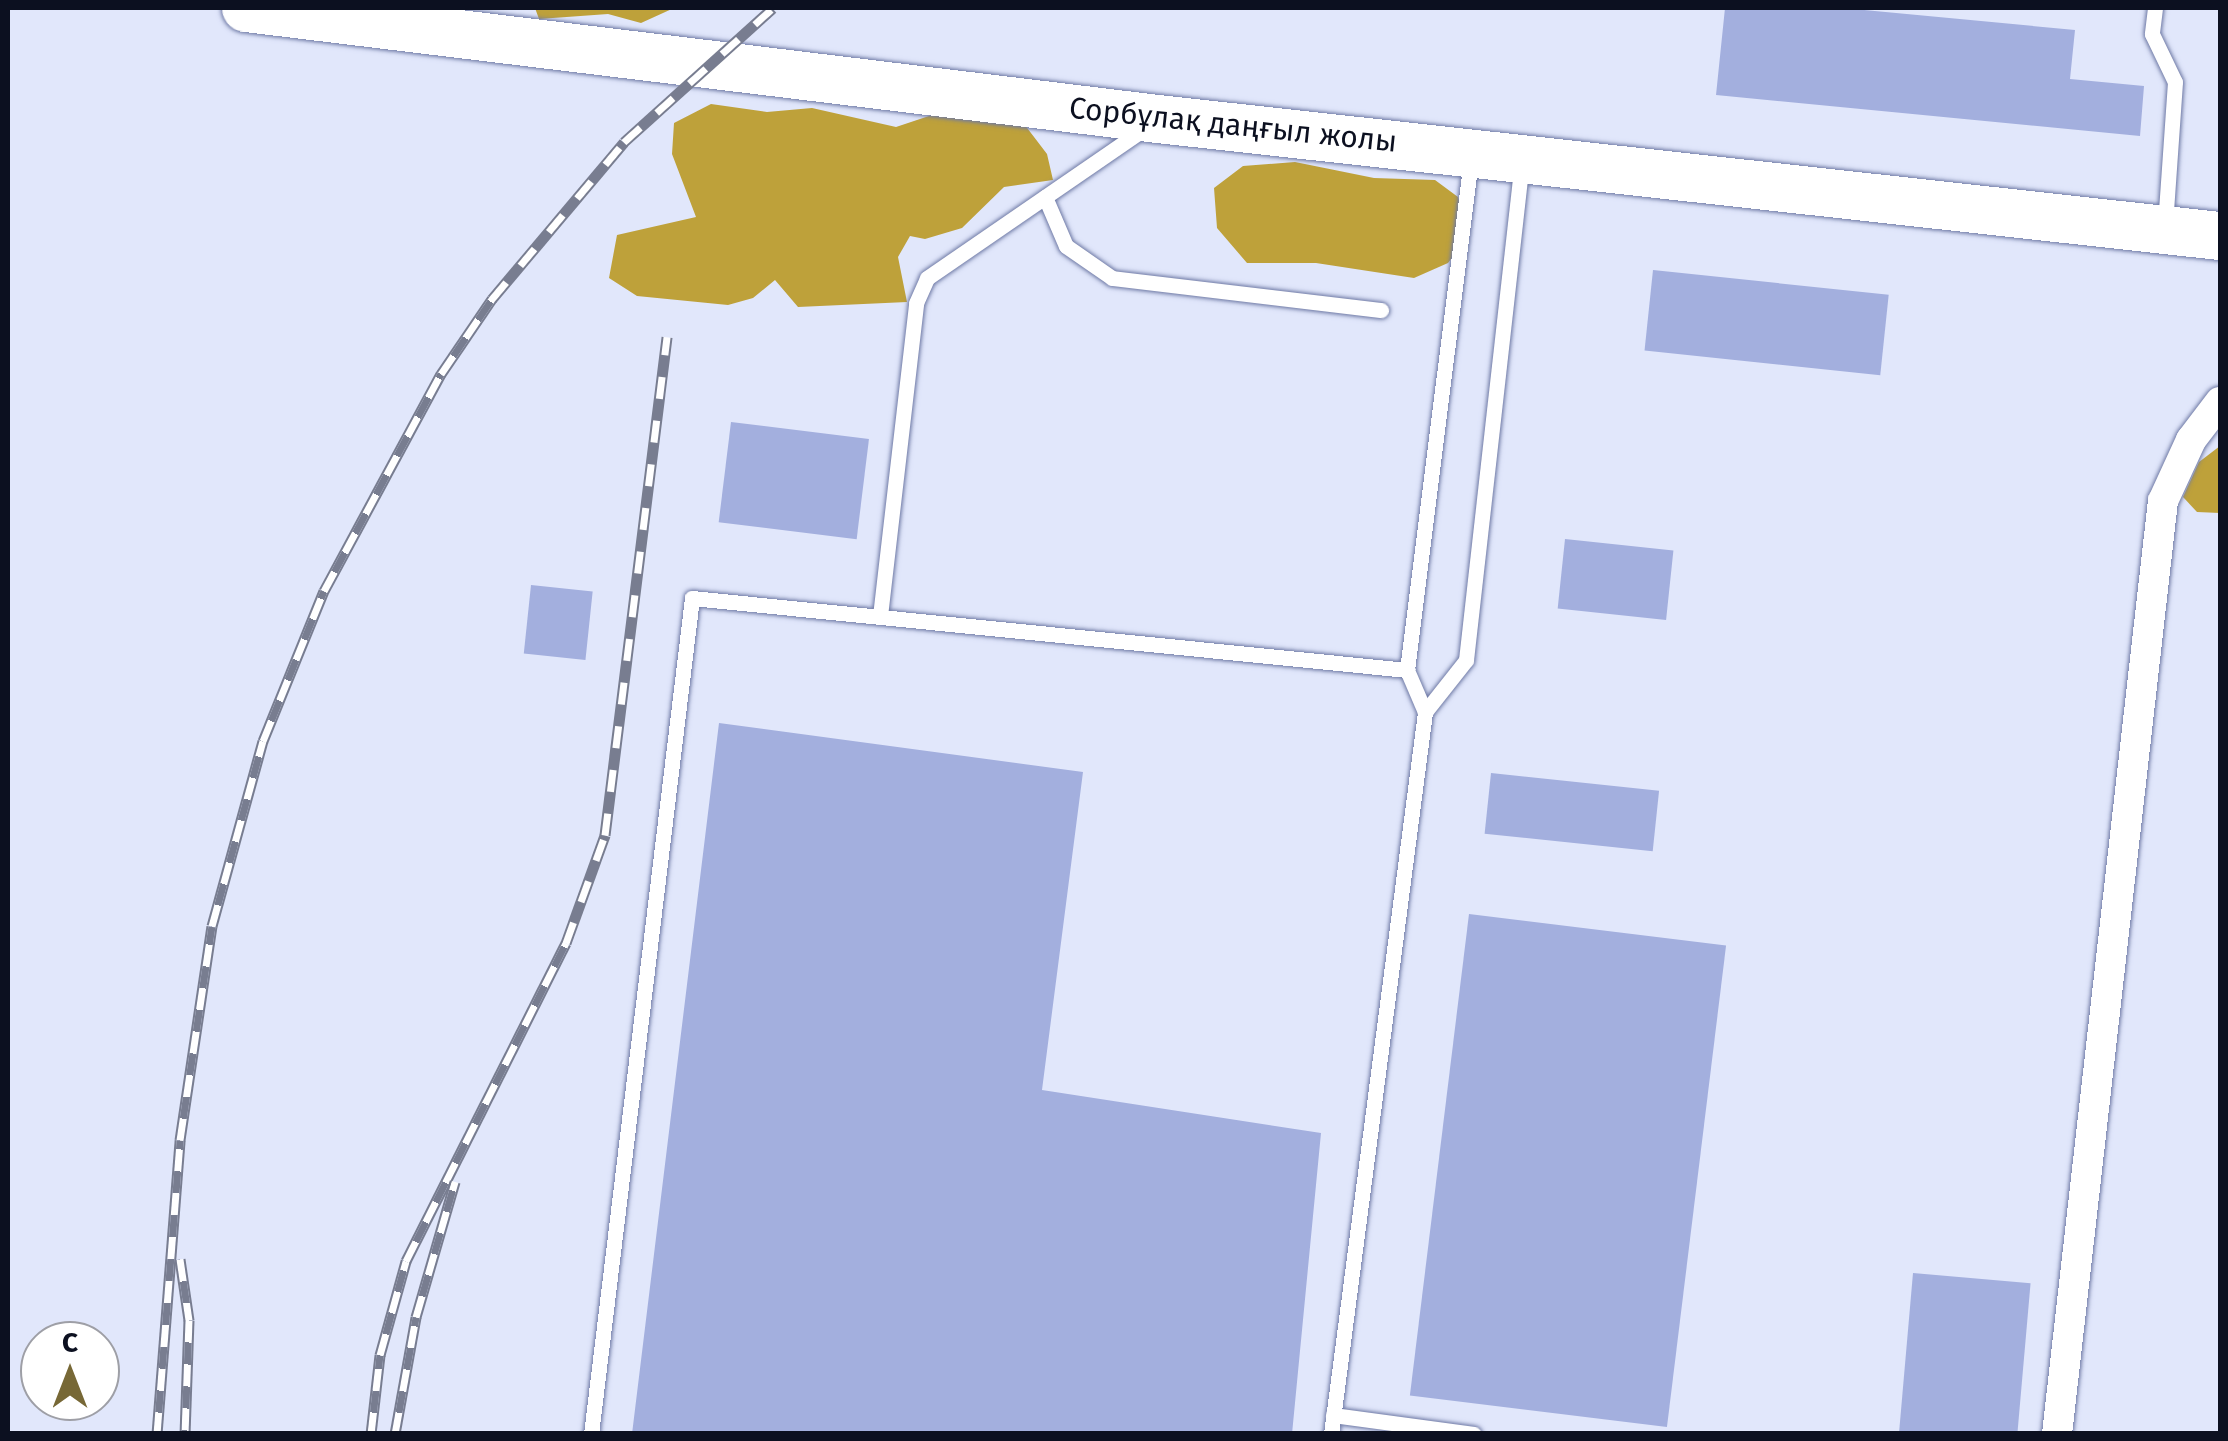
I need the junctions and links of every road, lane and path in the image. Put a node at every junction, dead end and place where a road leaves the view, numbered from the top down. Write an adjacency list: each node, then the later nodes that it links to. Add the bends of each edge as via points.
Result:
1 (246, 8): 3 (main road, Сорбұлақ даңғыл жолы)
2 (2155, 8): 7 (lane, via 2152,34 2175,82)
3 (1158, 119): 4 (main road, Сорбұлақ даңғыл жолы); 6 (lane)
4 (1472, 150): 5 (main road, Сорбұлақ даңғыл жолы); 12 (lane)
5 (1522, 155): 7 (main road, Сорбұлақ даңғыл жолы); 13 (lane, via 1466,660)
6 (1045, 196): 9 (lane, via 1066,246 1112,278); 11 (lane, via 927,278 916,303)
7 (2164, 230): 8 (main road, Сорбұлақ даңғыл жолы)
8 (2220, 236)
9 (1381, 310)
10 (2220, 402): 18 (street, via 2190,440 2163,501)
11 (880, 616): 12 (lane); 15 (lane, via 692,598)
12 (1408, 670): 13 (lane)
13 (1424, 712): 14 (lane)
14 (1333, 1416): 16 (lane); 17 (lane)
15 (591, 1434)
16 (1331, 1434)
17 (1474, 1434)
18 (2057, 1434)

